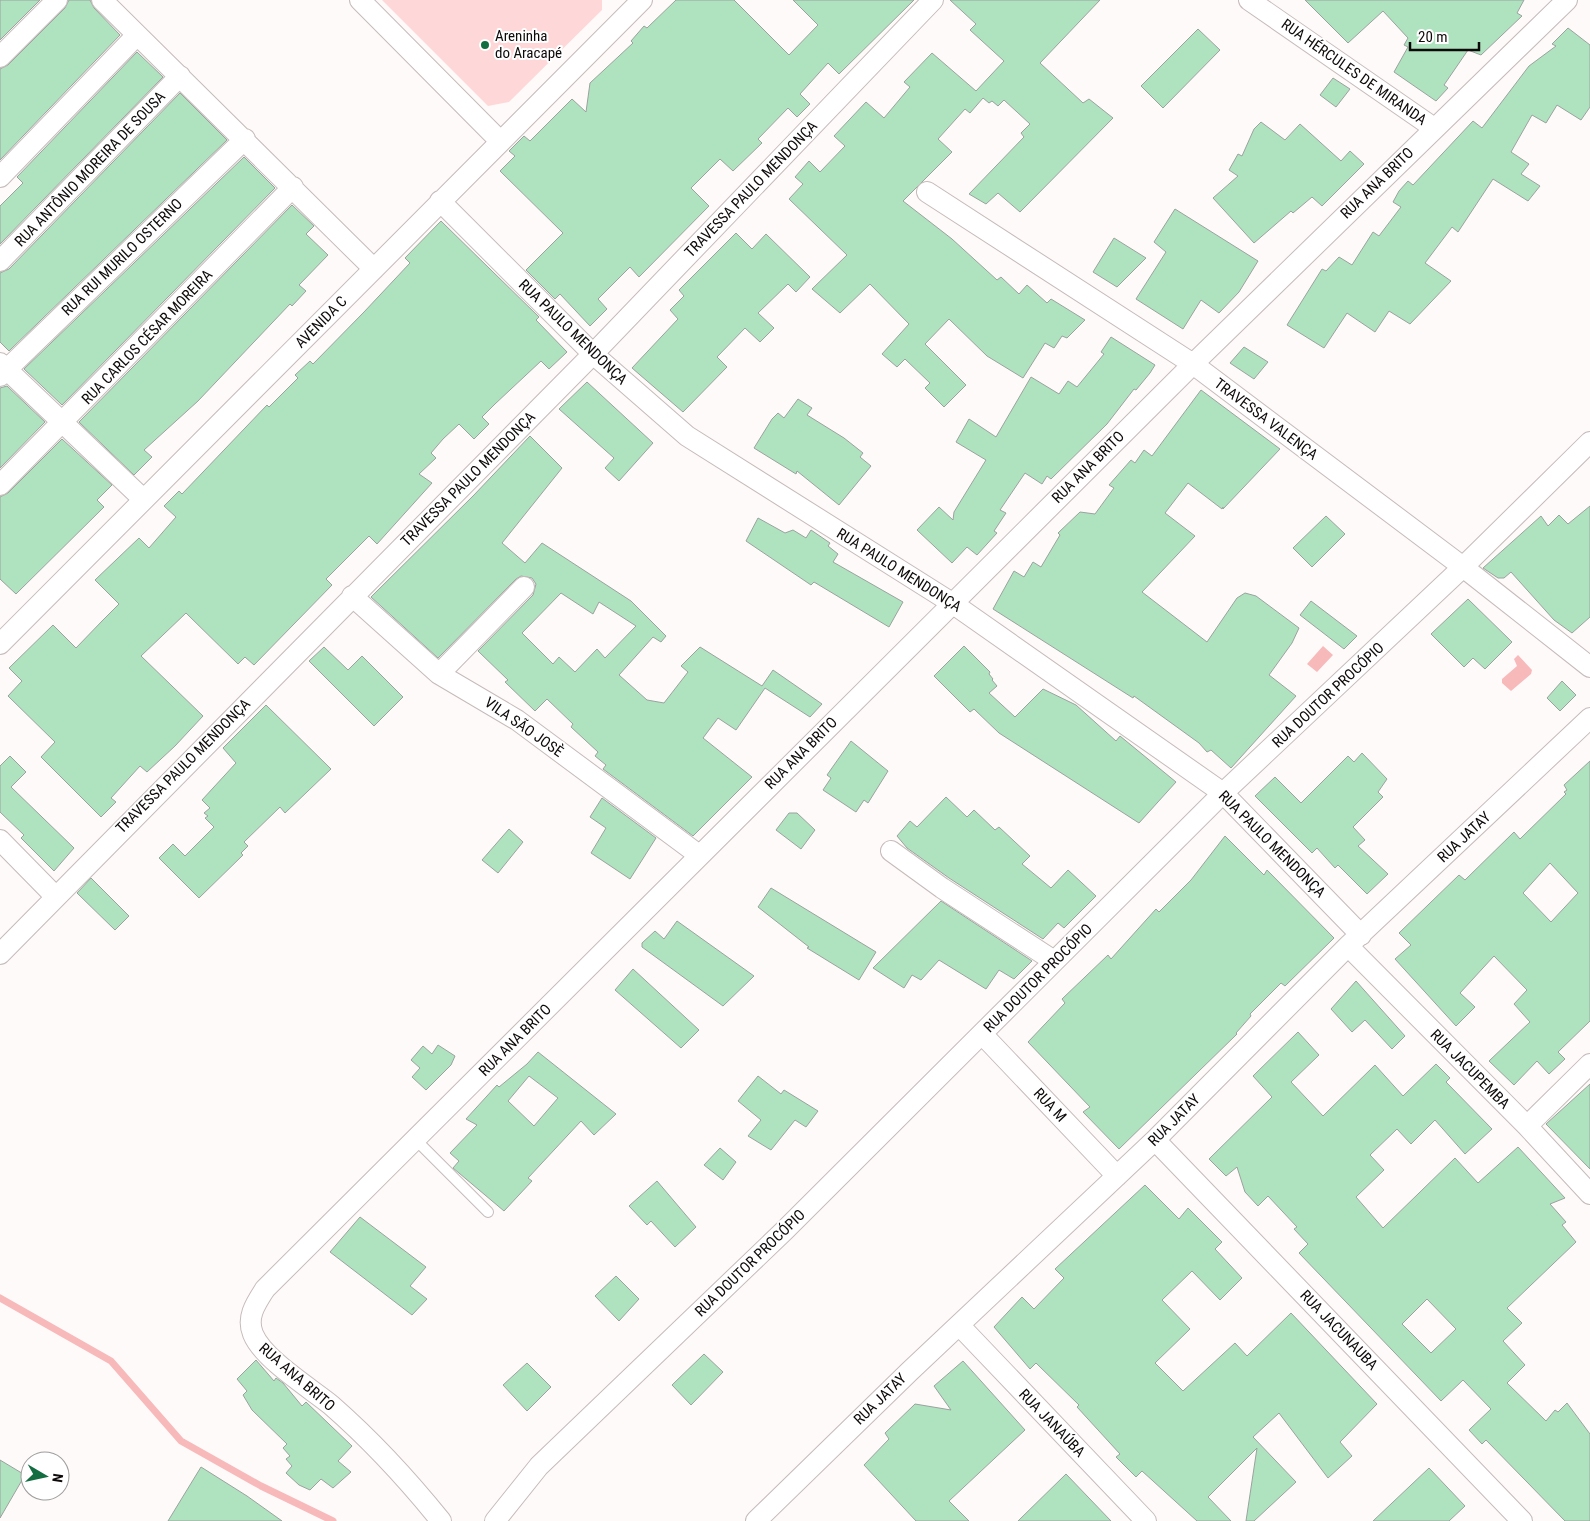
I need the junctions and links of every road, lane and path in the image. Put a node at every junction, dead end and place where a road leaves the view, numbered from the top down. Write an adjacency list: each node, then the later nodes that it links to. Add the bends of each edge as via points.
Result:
1 (57, 0): 9 (street)
2 (102, 0): 8 (street)
3 (360, 0): 13 (street)
4 (933, 0): 20 (street, TRAVESSA PAULO MENDONÇA)
5 (1249, 0): 11 (street, RUA HÉRCULES DE MIRANDA)
6 (1567, 0): 11 (street, RUA ANA BRITO)
7 (634, 3): 13 (street, AVENIDA C)
8 (137, 35): 10 (street); 14 (street)
9 (0, 57)
10 (180, 76): 12 (street); 18 (street, RUA ANTÔNIO MOREIRA DE SOUSA)
11 (1434, 128): 21 (street, RUA ANA BRITO)
12 (245, 139): 15 (street); 22 (street, RUA RUI MURILO OSTERNO)
13 (500, 141): 17 (street, AVENIDA C)
14 (0, 177)
15 (293, 188): 19 (street); 23 (street, RUA CARLOS CÉSAR MOREIRA)
16 (927, 192): 21 (street, TRAVESSA VALENÇA)
17 (440, 201): 19 (street, AVENIDA C); 20 (street, RUA PAULO MENDONÇA)
18 (0, 261)
19 (374, 268): 26 (street, AVENIDA C)
20 (593, 354): 29 (street, TRAVESSA PAULO MENDONÇA); 30 (street, RUA PAULO MENDONÇA, via 687,436)
21 (1193, 364): 27 (street, TRAVESSA VALENÇA); 30 (street, RUA ANA BRITO)
22 (2, 370): 23 (street)
23 (63, 421): 25 (street, RUA CARLOS CÉSAR MOREIRA); 26 (street)
24 (1590, 442): 27 (street, RUA DOUTOR PROCÓPIO)
25 (0, 485)
26 (143, 499): 31 (street, AVENIDA C)
27 (1463, 567): 32 (street, TRAVESSA VALENÇA); 35 (street, RUA DOUTOR PROCÓPIO)
28 (524, 587): 33 (street)
29 (352, 596): 33 (street, VILA SÃO JOSÈ); 39 (street, TRAVESSA PAULO MENDONÇA)
30 (952, 603): 35 (street, RUA PAULO MENDONÇA); 38 (street, RUA ANA BRITO)
31 (0, 644)
32 (1590, 667)
33 (439, 674): 38 (street, VILA SÃO JOSÈ, via 517,720)
34 (1590, 718): 40 (street, RUA JATAY)
35 (1224, 793): 40 (street, RUA PAULO MENDONÇA); 42 (street, RUA DOUTOR PROCÓPIO)
36 (0, 840): 39 (street)
37 (891, 851): 42 (street)
38 (699, 855): 46 (street, RUA ANA BRITO)
39 (55, 896): 41 (street, TRAVESSA PAULO MENDONÇA)
40 (1355, 940): 45 (street, RUA JACUPEMBA); 47 (street, RUA JATAY)
41 (0, 954)
42 (1054, 961): 43 (street, RUA DOUTOR PROCÓPIO)
43 (982, 1034): 48 (street, RUA M); 53 (street, RUA DOUTOR PROCÓPIO, via 539,1466)
44 (1590, 1064): 45 (street)
45 (1527, 1126): 49 (street, RUA JACUPEMBA)
46 (416, 1139): 50 (lane); 52 (street, RUA ANA BRITO, via 265,1290 254,1306 250,1320 256,1341 280,1365 332,1406 412,1486)
47 (1155, 1140): 48 (street, RUA JATAY); 56 (street, RUA JACUNAUBA)
48 (1117, 1176): 51 (street, RUA JATAY)
49 (1590, 1194)
50 (488, 1212)
51 (959, 1325): 54 (street, RUA JATAY); 55 (street, RUA JANAÚBA)
52 (441, 1521)
53 (495, 1521)
54 (756, 1521)
55 (1146, 1521)
56 (1522, 1521)

